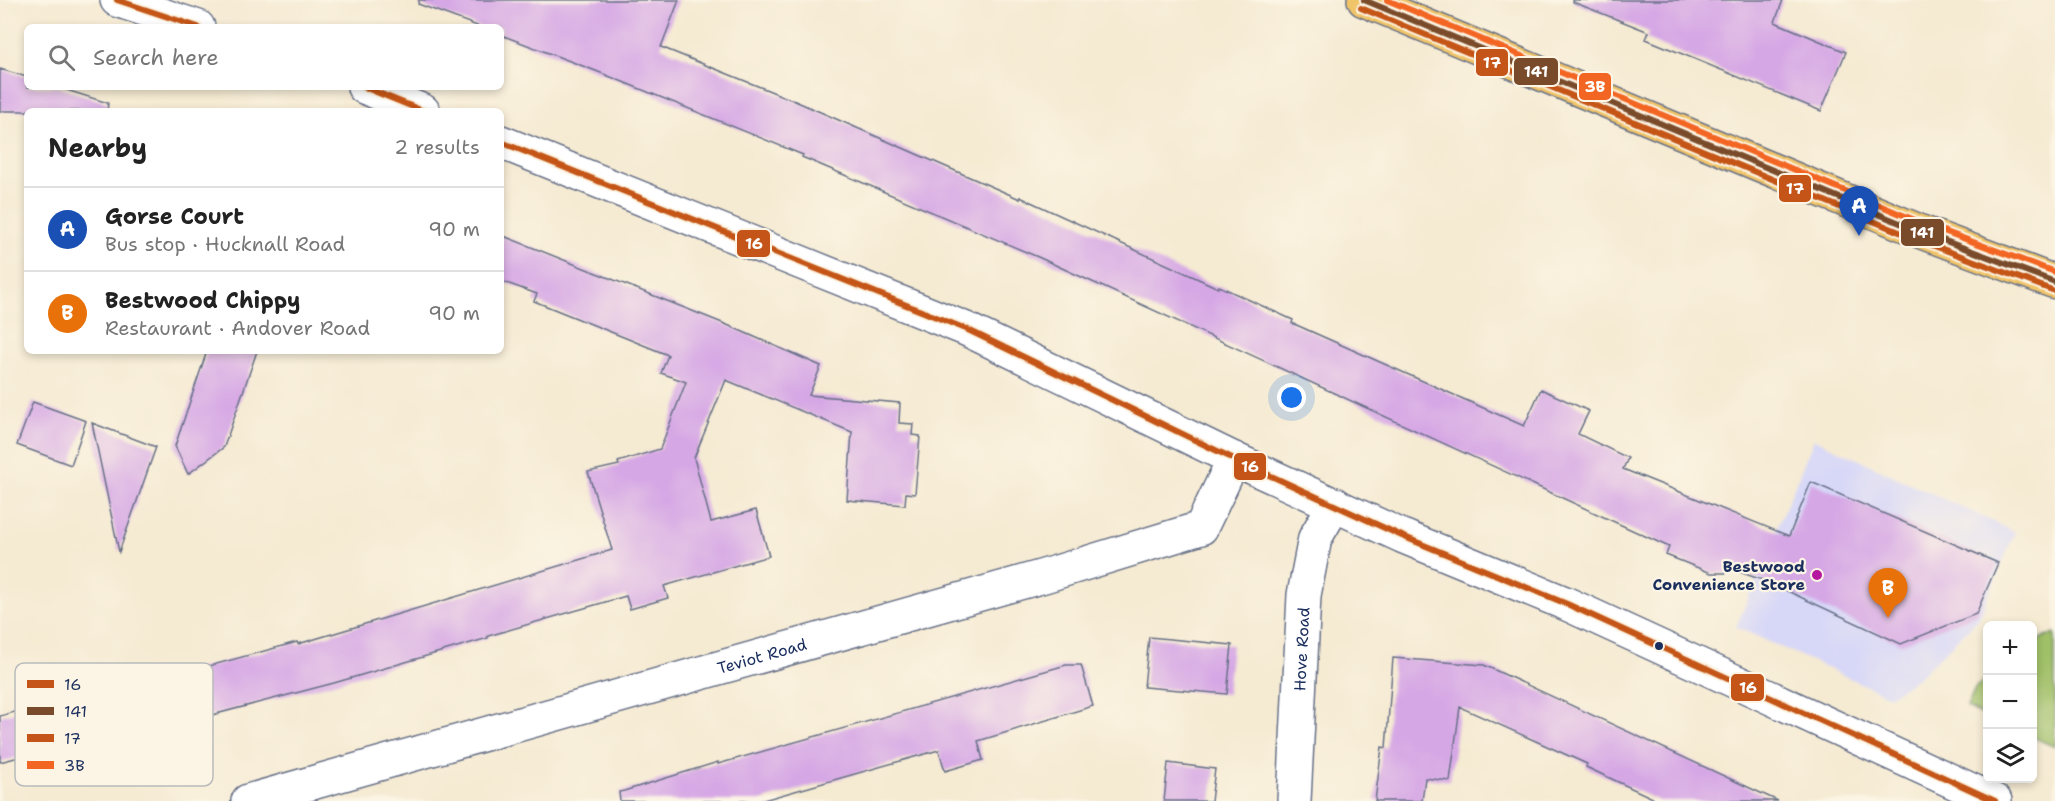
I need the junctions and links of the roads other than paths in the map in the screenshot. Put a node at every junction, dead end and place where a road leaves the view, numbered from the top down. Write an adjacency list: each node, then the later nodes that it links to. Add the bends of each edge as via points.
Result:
1 (117, 0): 3 (street)
2 (1364, 0): 7 (main road, via 1924,233)
3 (189, 24)
4 (371, 90): 5 (street)
5 (416, 108)
6 (504, 143): 8 (street, via 966,329)
7 (2055, 282)
8 (1234, 459): 9 (street); 10 (street, Teviot Road, via 1201,528)
9 (1335, 504): 11 (street, Hove Road, via 1315,538 1304,595); 12 (street, via 1567,604)
10 (248, 801)
11 (1294, 801)
12 (1995, 801)

